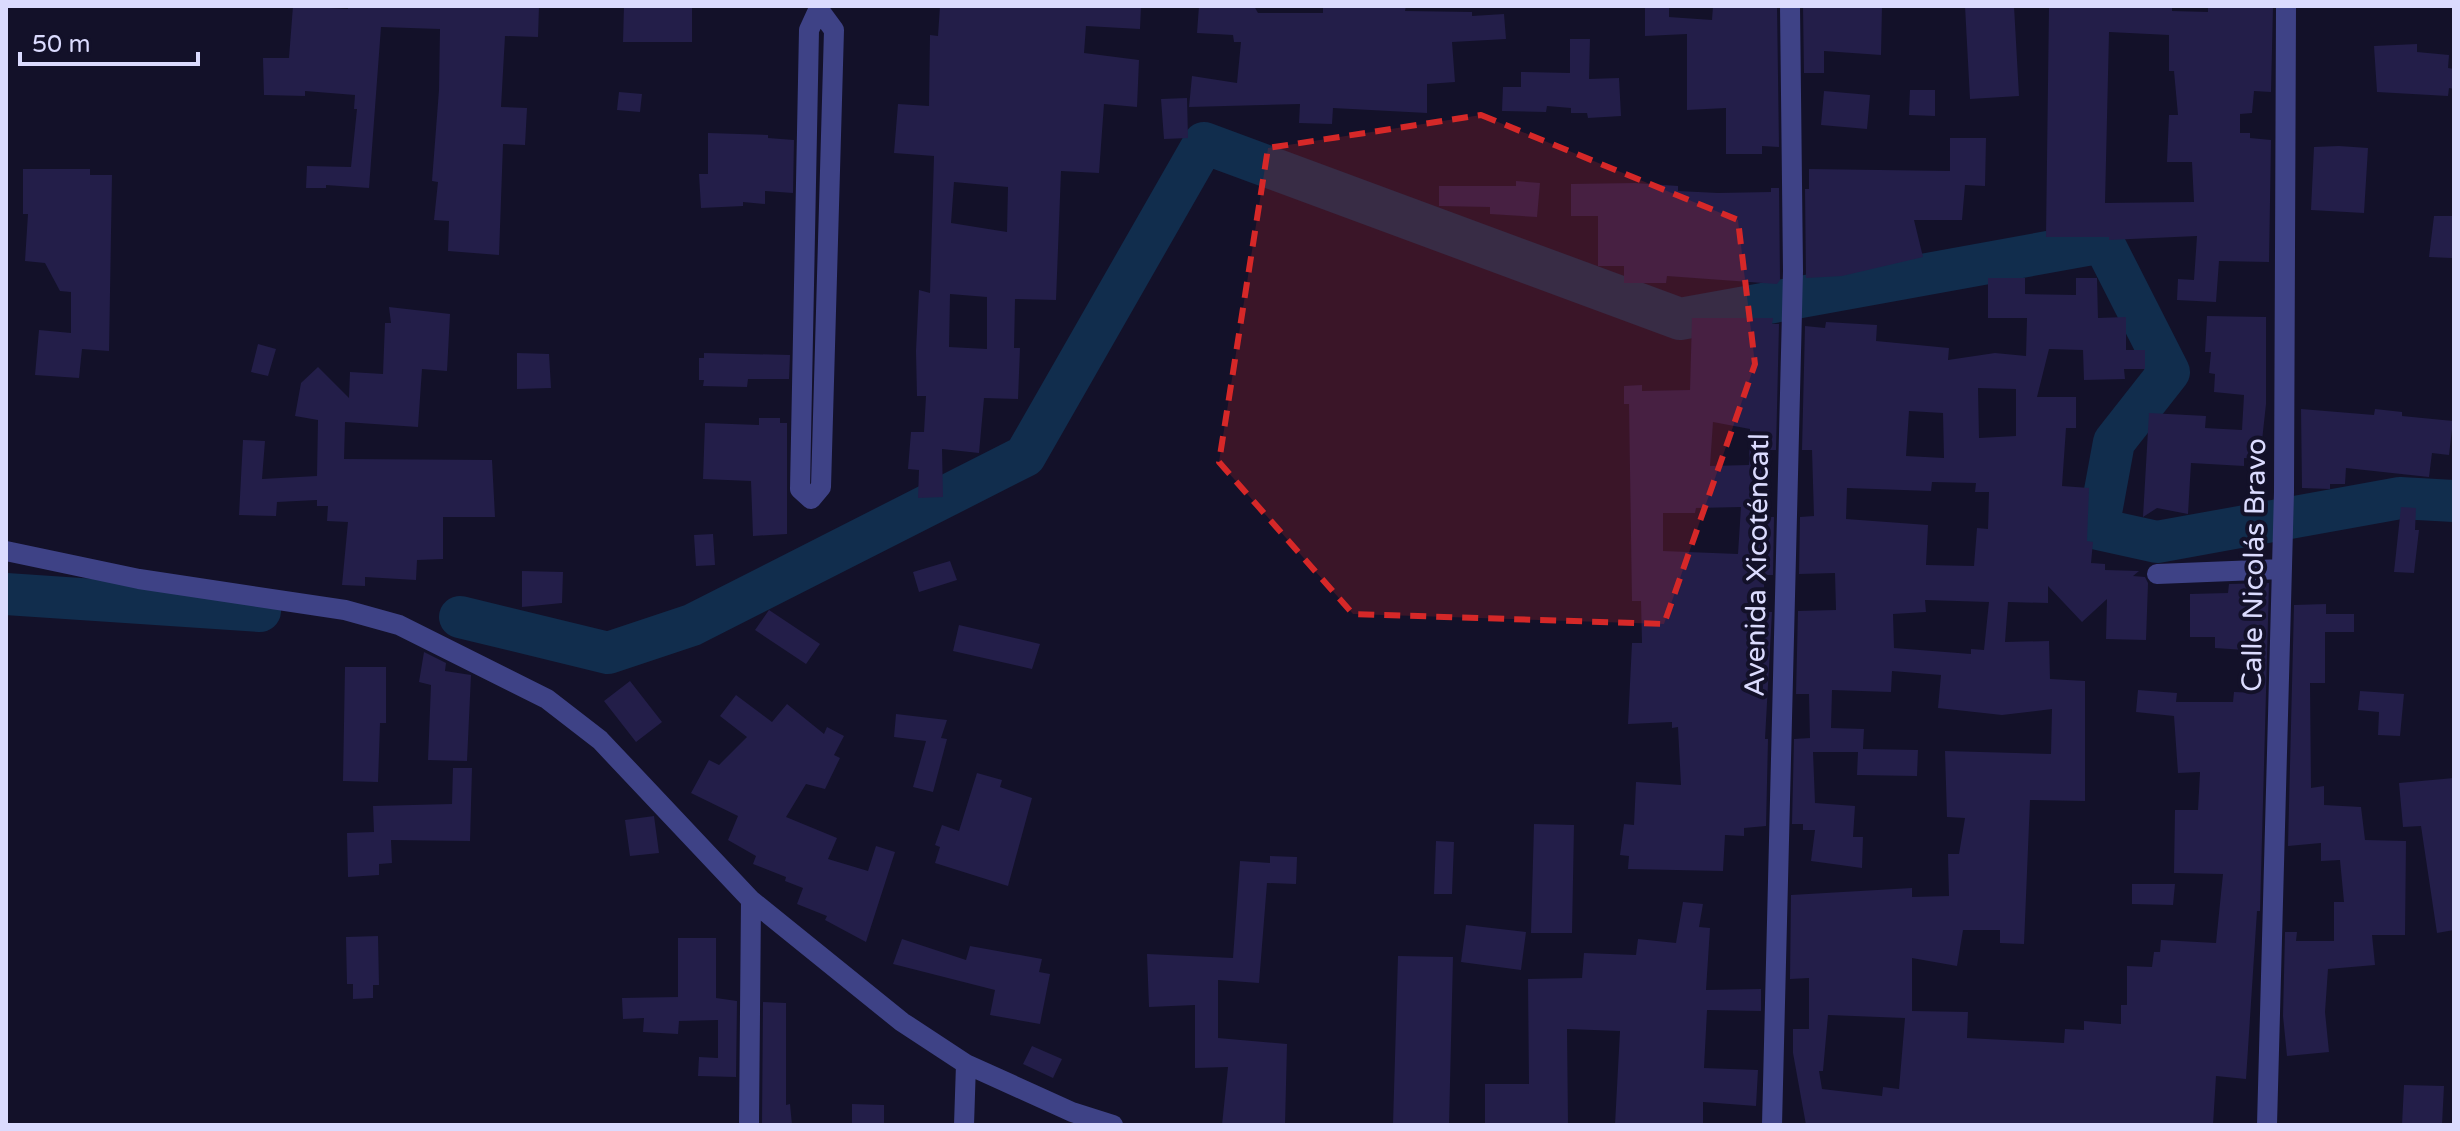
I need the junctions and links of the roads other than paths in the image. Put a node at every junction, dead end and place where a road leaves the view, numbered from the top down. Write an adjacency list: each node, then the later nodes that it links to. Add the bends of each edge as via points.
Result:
1 (1790, 6): 12 (street, Avenida Xicoténcatl, via 1793,271)
2 (2286, 6): 5 (street, Calle Nicolás Bravo)
3 (820, 8): 3 (street, via 809,30 800,489 811,499 821,487 834,30)
4 (6, 551): 7 (street, via 139,579 345,610 399,625 558,707 600,740)
5 (2282, 569): 6 (street); 13 (street, Calle Nicolás Bravo)
6 (2157, 574)
7 (751, 900): 8 (street, via 902,1022); 9 (street)
8 (966, 1064): 10 (street); 11 (street)
9 (749, 1125)
10 (964, 1125)
11 (1113, 1125)
12 (1772, 1125)
13 (2267, 1125)

